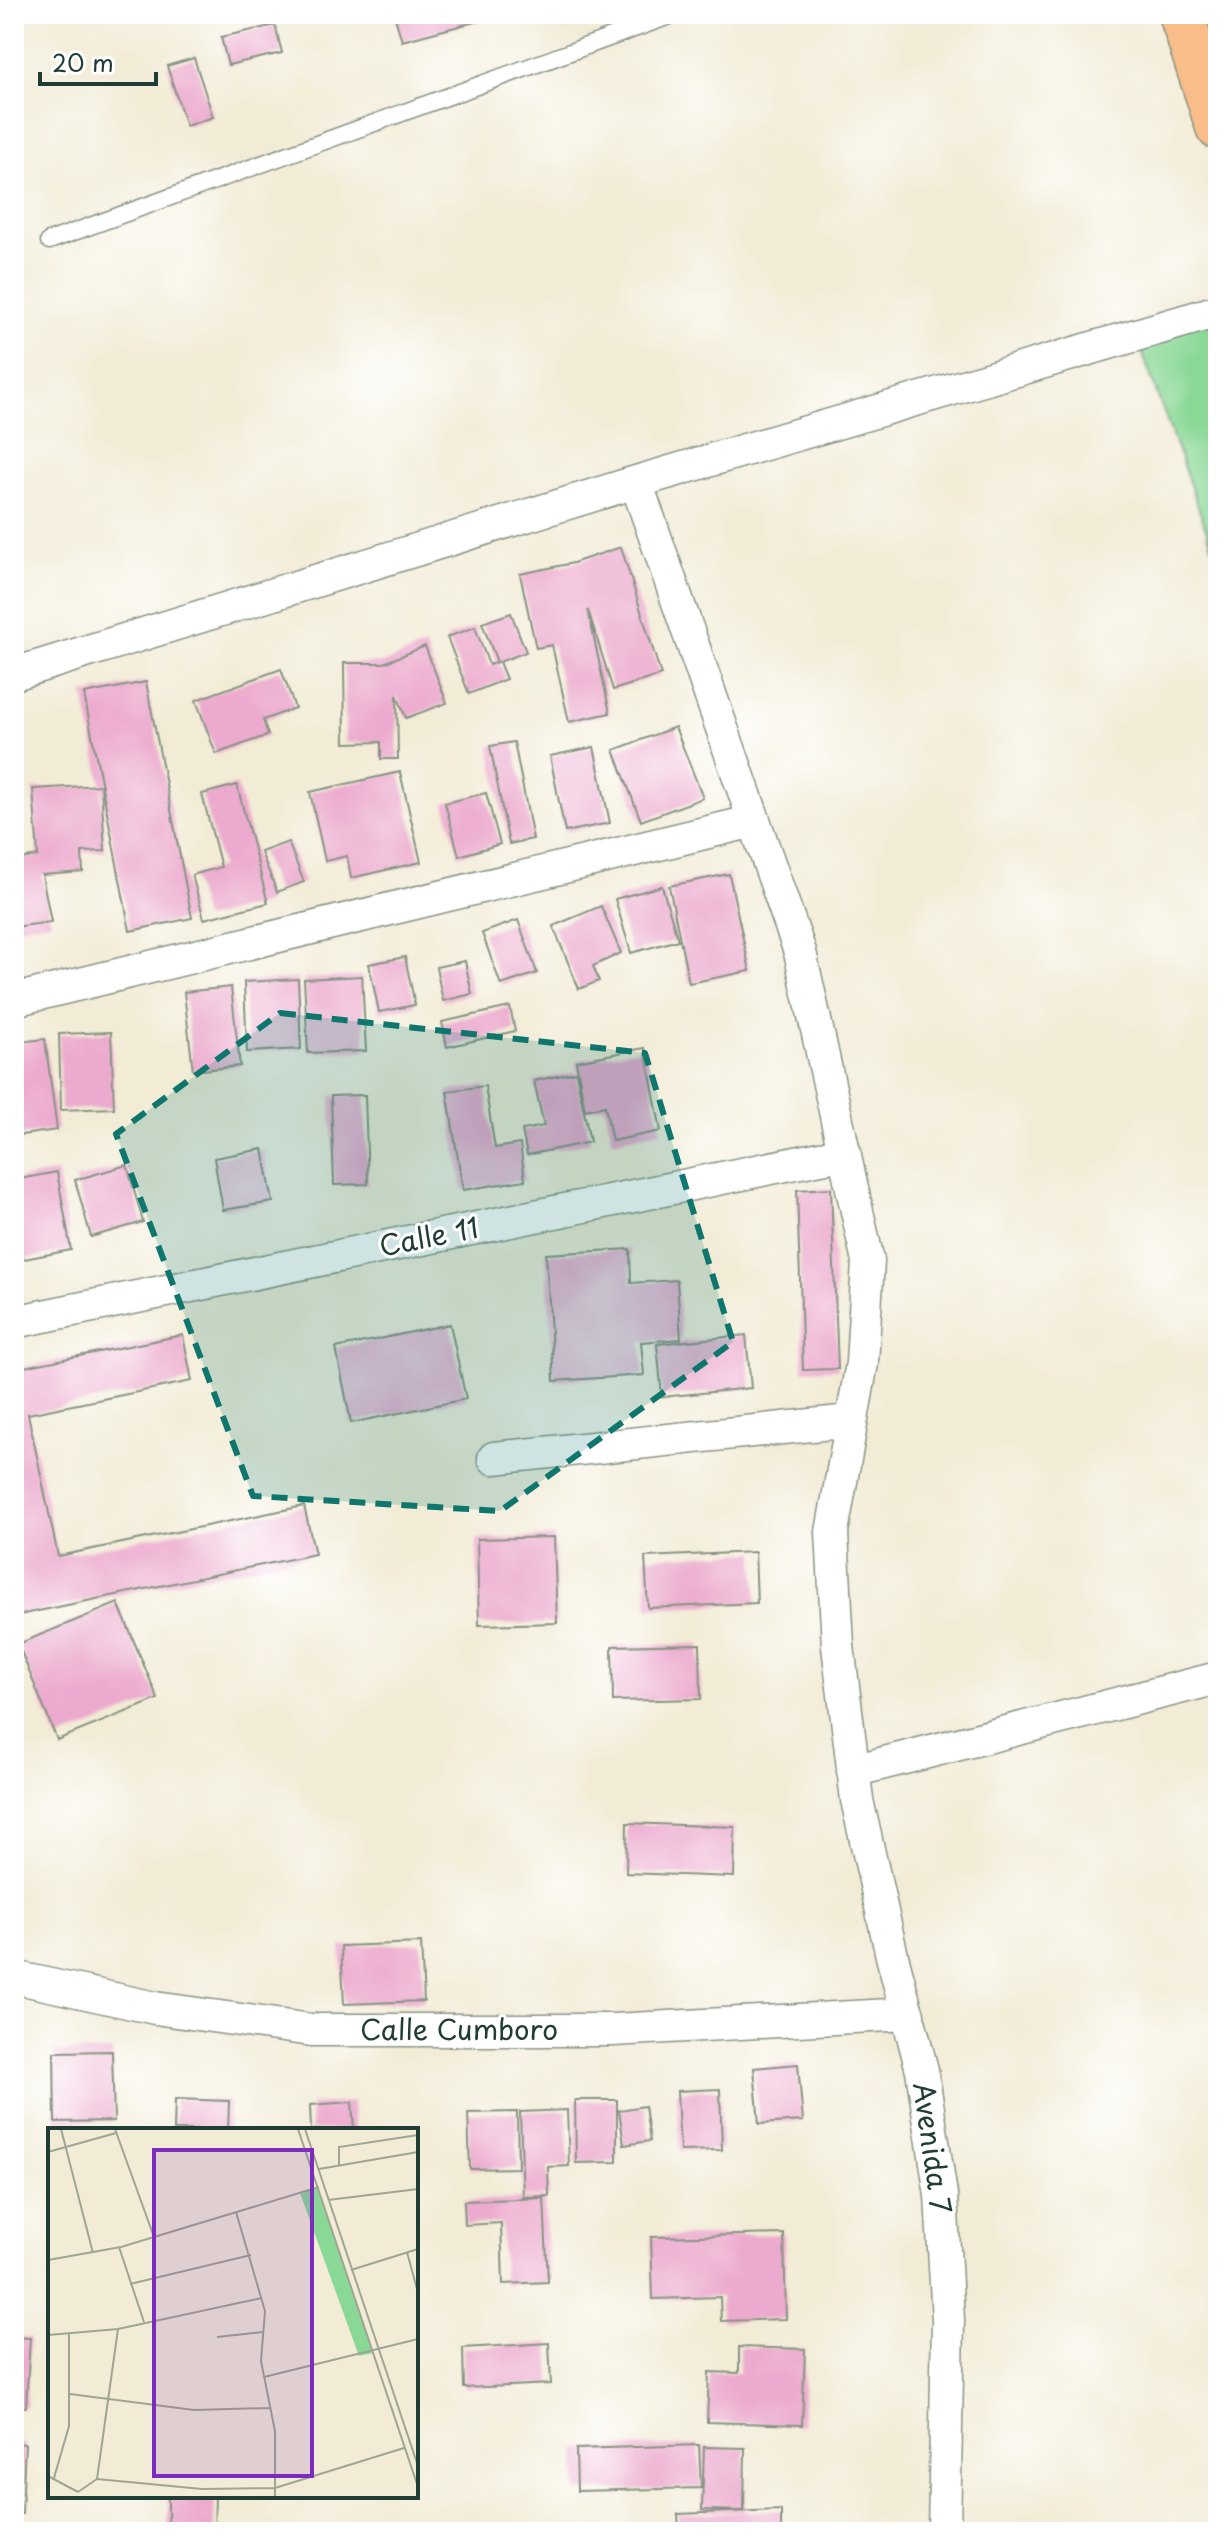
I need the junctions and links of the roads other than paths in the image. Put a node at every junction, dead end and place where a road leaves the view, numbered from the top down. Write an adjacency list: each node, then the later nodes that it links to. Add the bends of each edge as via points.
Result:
1 (675, 14): 4 (lane)
2 (1181, 14): 3 (highway)
3 (1218, 127)
4 (49, 241)
5 (1218, 311): 6 (street)
6 (636, 482): 7 (street); 8 (street, Avenida 7)
7 (14, 674)
8 (754, 821): 9 (street); 10 (street, Avenida 7, via 800,952)
9 (14, 1000)
10 (845, 1153): 11 (street, Calle 11); 12 (street, Avenida 7, via 868,1261 862,1363)
11 (14, 1322)
12 (850, 1421): 13 (street); 15 (street, Avenida 7, via 832,1532 838,1646)
13 (494, 1458)
14 (1218, 1678): 15 (street)
15 (853, 1771): 17 (street, Avenida 7)
16 (14, 1977): 17 (street, Calle Cumboro, via 155,2008 311,2030 613,2030)
17 (908, 2014): 18 (street, Avenida 7, via 941,2195 948,2320)
18 (944, 2532)

